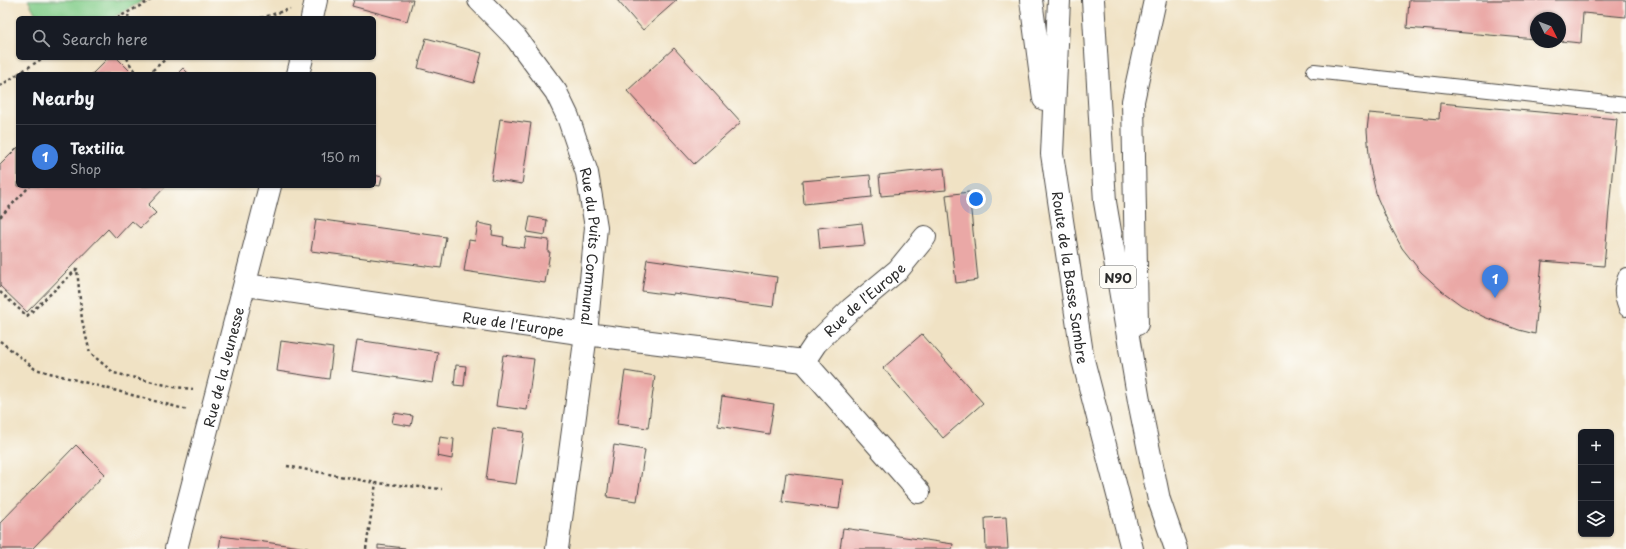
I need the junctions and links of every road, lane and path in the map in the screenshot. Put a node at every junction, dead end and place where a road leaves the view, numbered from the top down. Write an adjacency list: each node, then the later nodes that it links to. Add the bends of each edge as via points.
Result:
1 (151, 0): 8 (path)
2 (316, 0): 11 (main road)
3 (479, 0): 33 (main road, Rue du Puits Communal, via 516,38 556,92 568,117 587,173 596,227)
4 (1031, 0): 24 (main road)
5 (1059, 0): 24 (main road, Route de la Basse Sambre)
6 (1093, 0): 37 (main road, N90, via 1106,202)
7 (1156, 0): 37 (main road, via 1132,101)
8 (130, 11): 9 (path); 10 (path)
9 (121, 16)
10 (129, 16)
11 (312, 16)
12 (40, 60): 17 (path)
13 (128, 60): 18 (path)
14 (165, 60): 19 (path)
15 (302, 60): 20 (main road)
16 (1314, 71): 23 (lane)
17 (21, 72)
18 (137, 72)
19 (150, 72)
20 (298, 72)
21 (16, 75): 22 (path)
22 (0, 86)
23 (1626, 105)
24 (1052, 154): 46 (main road, Route de la Basse Sambre, via 1083,360)
25 (28, 188): 27 (path)
26 (270, 188): 30 (main road, Rue de la Jeunesse)
27 (0, 217)
28 (925, 237): 35 (main road, Rue de l'Europe, via 898,270 851,309 816,343)
29 (1626, 275): 32 (lane, via 1621,296)
30 (246, 285): 33 (main road, Rue de l'Europe); 36 (main road, Rue de la Jeunesse)
31 (0, 292): 36 (path, via 27,316 77,269 82,320 90,353 114,373 174,387)
32 (1626, 309)
33 (586, 334): 35 (main road, Rue de l'Europe); 45 (main road, Rue du Puits Communal)
34 (0, 342): 38 (path, via 35,369)
35 (804, 362): 42 (main road)
36 (217, 392): 38 (main road, Rue de la Jeunesse)
37 (1139, 401): 47 (main road, N90, via 1159,500)
38 (210, 416): 43 (main road, Rue de la Jeunesse)
39 (287, 466): 40 (path)
40 (376, 483): 41 (path); 44 (path)
41 (442, 489)
42 (919, 492)
43 (176, 549)
44 (366, 549)
45 (557, 549)
46 (1132, 549)
47 (1176, 549)

